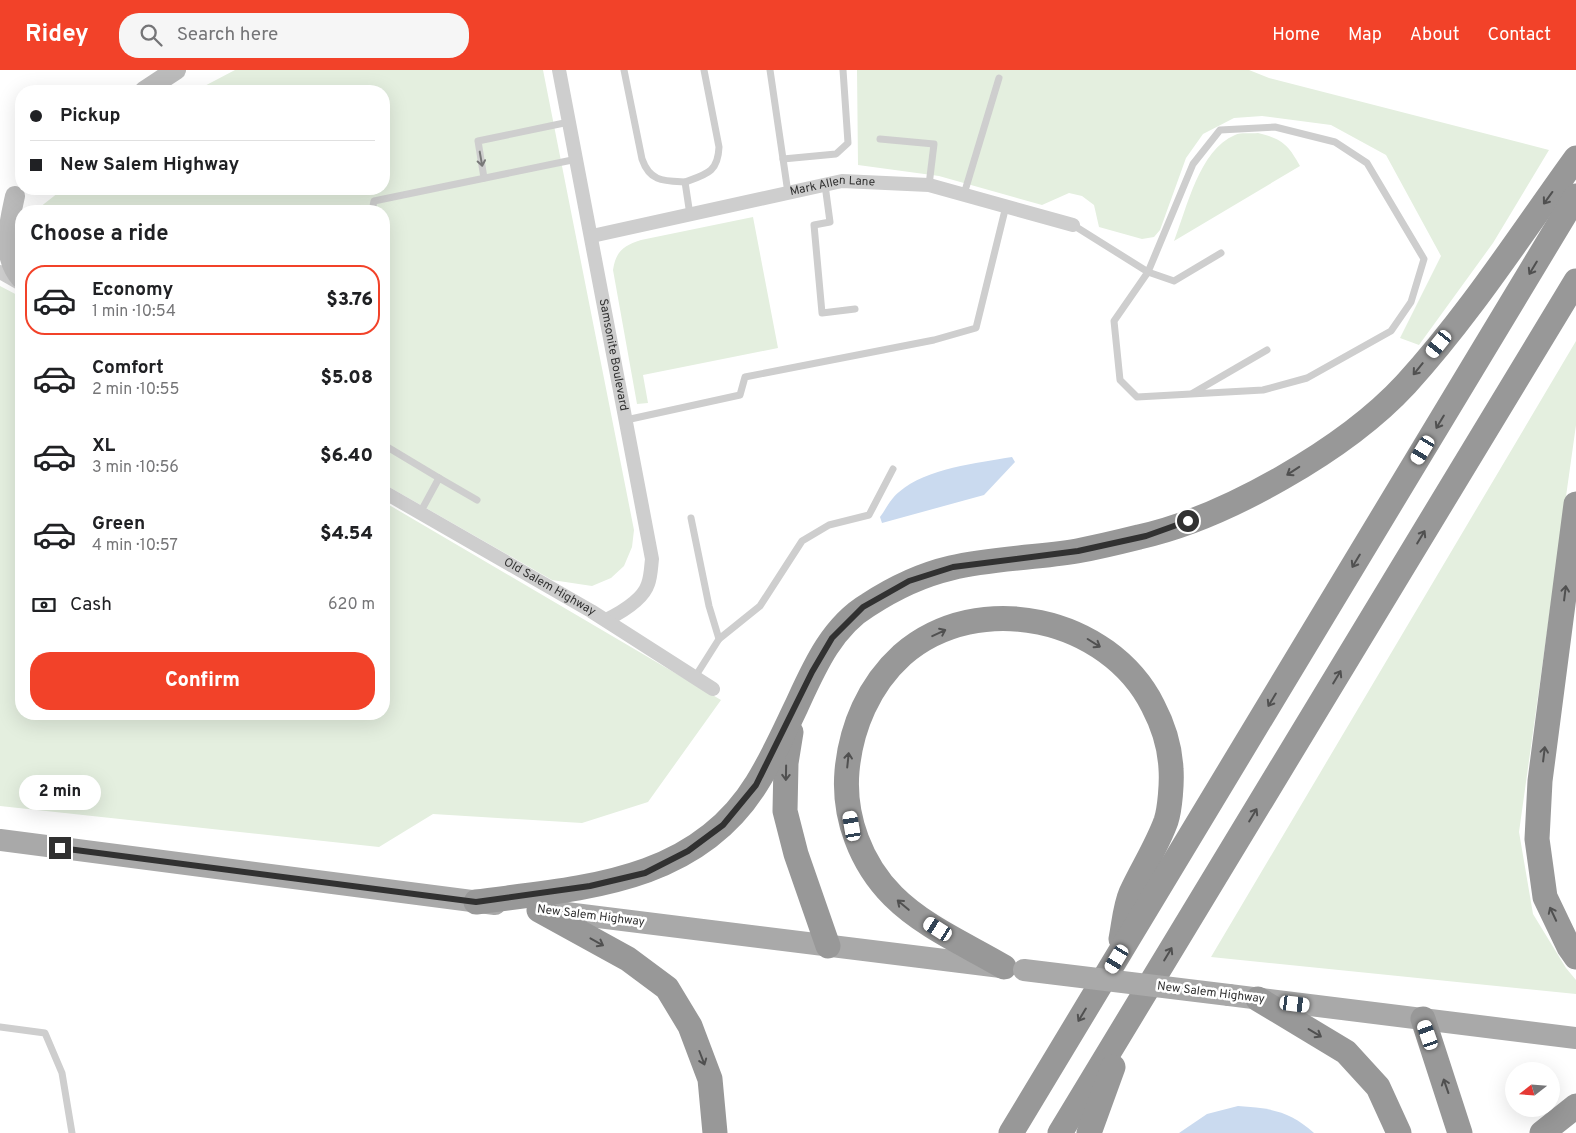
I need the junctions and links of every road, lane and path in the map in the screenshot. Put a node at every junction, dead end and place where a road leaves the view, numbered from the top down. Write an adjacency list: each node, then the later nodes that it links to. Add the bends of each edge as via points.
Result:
1 (176, 70): 8 (main road)
2 (559, 70): 9 (street, Samsonite Boulevard)
3 (624, 70): 15 (lane, via 647,171 660,180)
4 (704, 70): 15 (lane, via 719,147 718,159 708,173)
5 (770, 70): 13 (lane)
6 (843, 70): 13 (lane, via 848,143 836,154)
7 (999, 78): 19 (lane)
8 (153, 85)
9 (569, 122): 12 (street, Samsonite Boulevard); 14 (lane, one-way to 14, via 478,140)
10 (880, 139): 16 (lane, via 934,144)
11 (1576, 158): 51 (highway, one-way to 51, via 1436,348 1405,385 1352,432 1276,482 1202,516 1146,536 1078,551 953,567 909,581 863,607 832,638)
12 (577, 159): 14 (lane); 28 (street, Samsonite Boulevard)
13 (783, 159): 18 (lane)
14 (484, 178): 22 (lane, via 374,201)
15 (685, 182): 26 (lane)
16 (929, 184): 17 (street, Mark Allen Lane, via 842,181); 19 (street, Mark Allen Lane)
17 (825, 185): 18 (street, Mark Allen Lane); 35 (lane, via 830,222 814,225 822,312)
18 (788, 193): 26 (street, Mark Allen Lane)
19 (964, 194): 23 (street, Mark Allen Lane)
20 (16, 195): 25 (main road)
21 (1576, 196): 57 (highway, one-way to 57)
22 (373, 205)
23 (1006, 206): 27 (street, Mark Allen Lane); 38 (lane, via 976,328 934,340 745,377 740,395)
24 (15, 207): 30 (main road, via 7,232 8,250)
25 (0, 209)
26 (690, 214): 28 (street, Mark Allen Lane)
27 (1073, 225): 32 (lane)
28 (592, 236): 38 (street, Samsonite Boulevard)
29 (1221, 253): 32 (lane, via 1174,281)
30 (15, 270)
31 (0, 272): 33 (street)
32 (1148, 272): 37 (lane, via 1114,321 1120,380 1137,397); 37 (lane, via 1193,164 1220,130 1275,127 1335,142 1367,163 1424,259 1411,302 1392,332 1307,378 1263,390)
33 (15, 281)
34 (1576, 281): 60 (highway, one-way to 34)
35 (855, 309)
36 (1267, 350): 37 (lane)
37 (1191, 394)
38 (626, 420): 47 (street, Samsonite Boulevard, via 652,559 648,585 619,614)
39 (390, 449): 41 (lane)
40 (893, 469): 48 (lane, via 868,515 829,525 802,540 760,606)
41 (439, 478): 43 (lane); 45 (lane)
42 (390, 496): 45 (street, Old Salem Highway)
43 (477, 500)
44 (1576, 504): 56 (highway, one-way to 44, via 1546,897 1537,839 1540,781)
45 (420, 513): 47 (street, Old Salem Highway)
46 (691, 518): 48 (lane)
47 (606, 620): 49 (street, Old Salem Highway)
48 (719, 639): 49 (lane)
49 (695, 677): 50 (street, Old Salem Highway)
50 (713, 688)
51 (796, 708): 53 (highway, via 756,785 723,825 688,851 645,873 590,886); 55 (highway, one-way to 55, via 786,763 785,811 796,854)
52 (0, 840): 53 (main road, New Salem Highway)
53 (476, 902): 54 (main road, New Salem Highway)
54 (539, 910): 55 (main road, New Salem Highway); 66 (highway, one-way to 66, via 628,959 666,988 690,1026 710,1079)
55 (828, 946): 58 (main road, New Salem Highway)
56 (1576, 957)
57 (1117, 959): 58 (highway, one-way to 57, via 916,915 892,896 862,852 847,800 850,748 856,724 885,672 904,654 950,628 1000,618 1051,624 1098,645 1144,687 1164,727 1171,769 1167,819 1130,896); 67 (highway, one-way to 67)
58 (1014, 969): 59 (main road, New Salem Highway, bridge)
59 (1258, 999): 61 (main road, New Salem Highway); 70 (highway, one-way to 70, via 1346,1052 1378,1087)
60 (1134, 1011): 68 (highway); 69 (highway)
61 (1423, 1019): 63 (main road, New Salem Highway); 71 (highway, one-way to 61)
62 (0, 1027): 65 (lane, via 45,1033 62,1073)
63 (1576, 1038)
64 (1576, 1106): 72 (highway)
65 (72, 1133)
66 (715, 1133)
67 (1011, 1133)
68 (1060, 1133)
69 (1089, 1133)
70 (1399, 1133)
71 (1460, 1133)
72 (1542, 1133)

